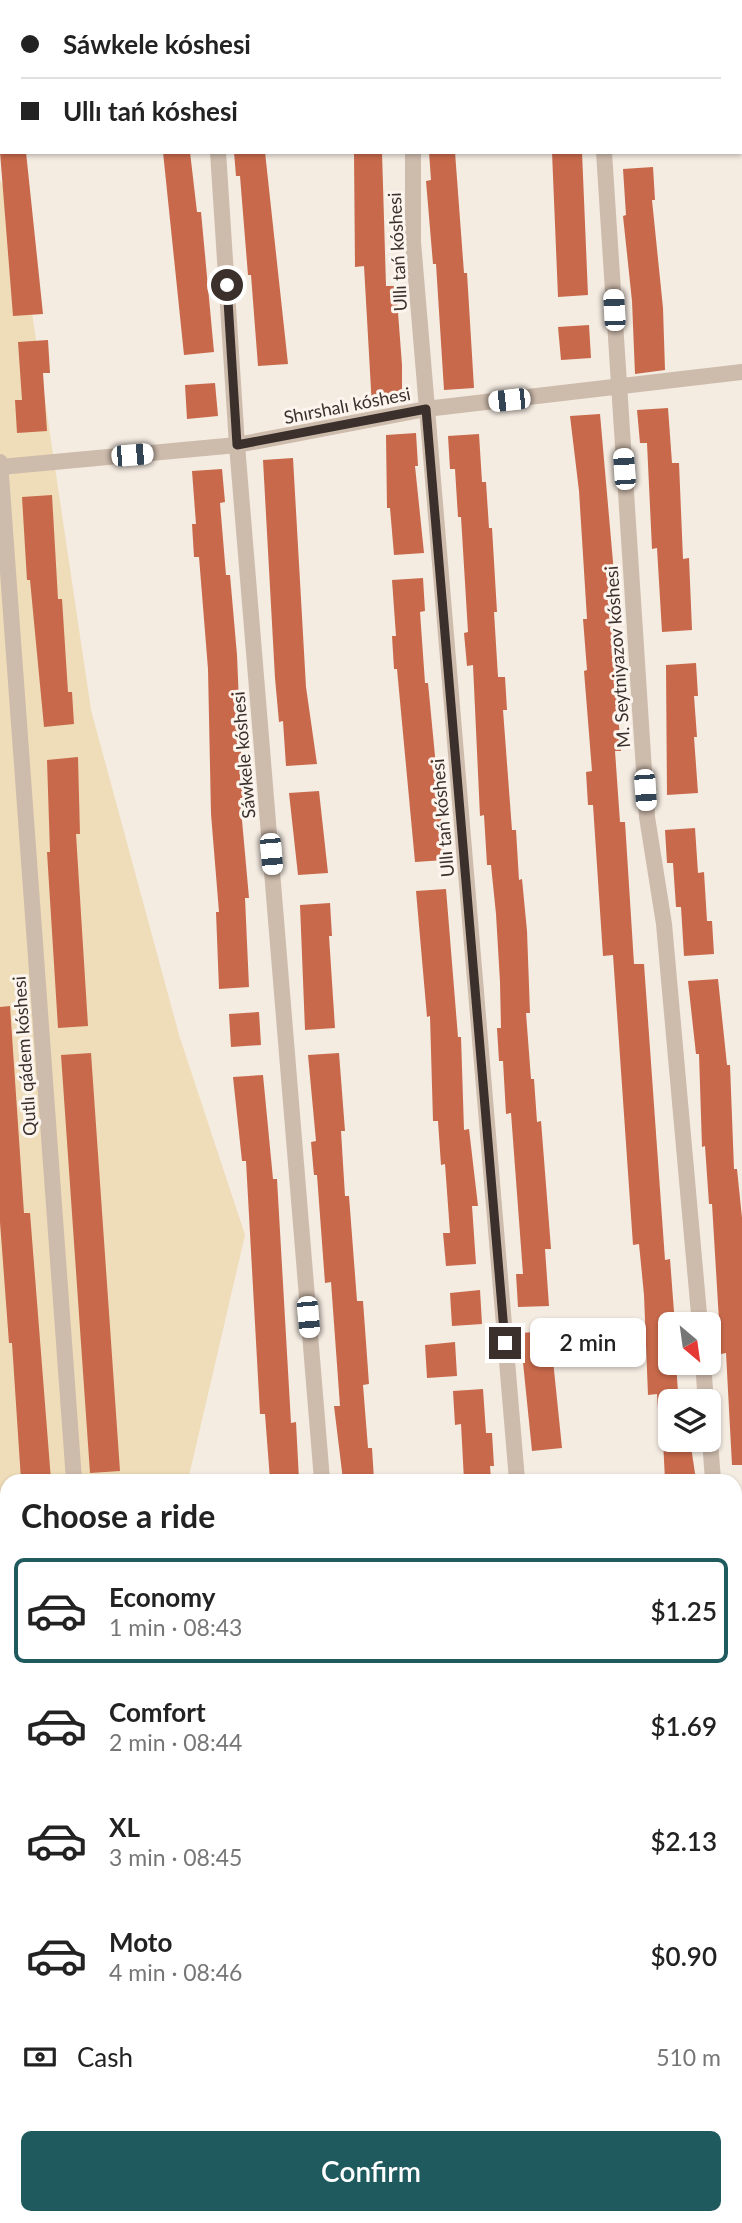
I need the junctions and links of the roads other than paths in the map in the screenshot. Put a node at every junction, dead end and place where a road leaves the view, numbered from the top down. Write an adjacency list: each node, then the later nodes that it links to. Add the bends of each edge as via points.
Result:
1 (218, 154): 7 (street, Sáwkele kóshesi)
2 (413, 154): 6 (street, Ullı tań kóshesi, via 413,242)
3 (604, 154): 5 (street, M. Seytniyazov kóshesi)
4 (742, 372): 5 (street, Shırshalı kóshesi)
5 (618, 388): 6 (street, Shırshalı kóshesi); 9 (street, M. Seytniyazov kóshesi, via 647,817 664,924)
6 (426, 409): 7 (street, Shırshalı kóshesi); 13 (street, Ullı tań kóshesi)
7 (237, 445): 8 (street, Shırshalı kóshesi); 12 (street, Sáwkele kóshesi)
8 (0, 465): 11 (street, Qutlı qádem kóshesi)
9 (699, 1312)
10 (711, 1452): 14 (street)
11 (74, 1474)
12 (322, 1474)
13 (516, 1474)
14 (713, 1474)

